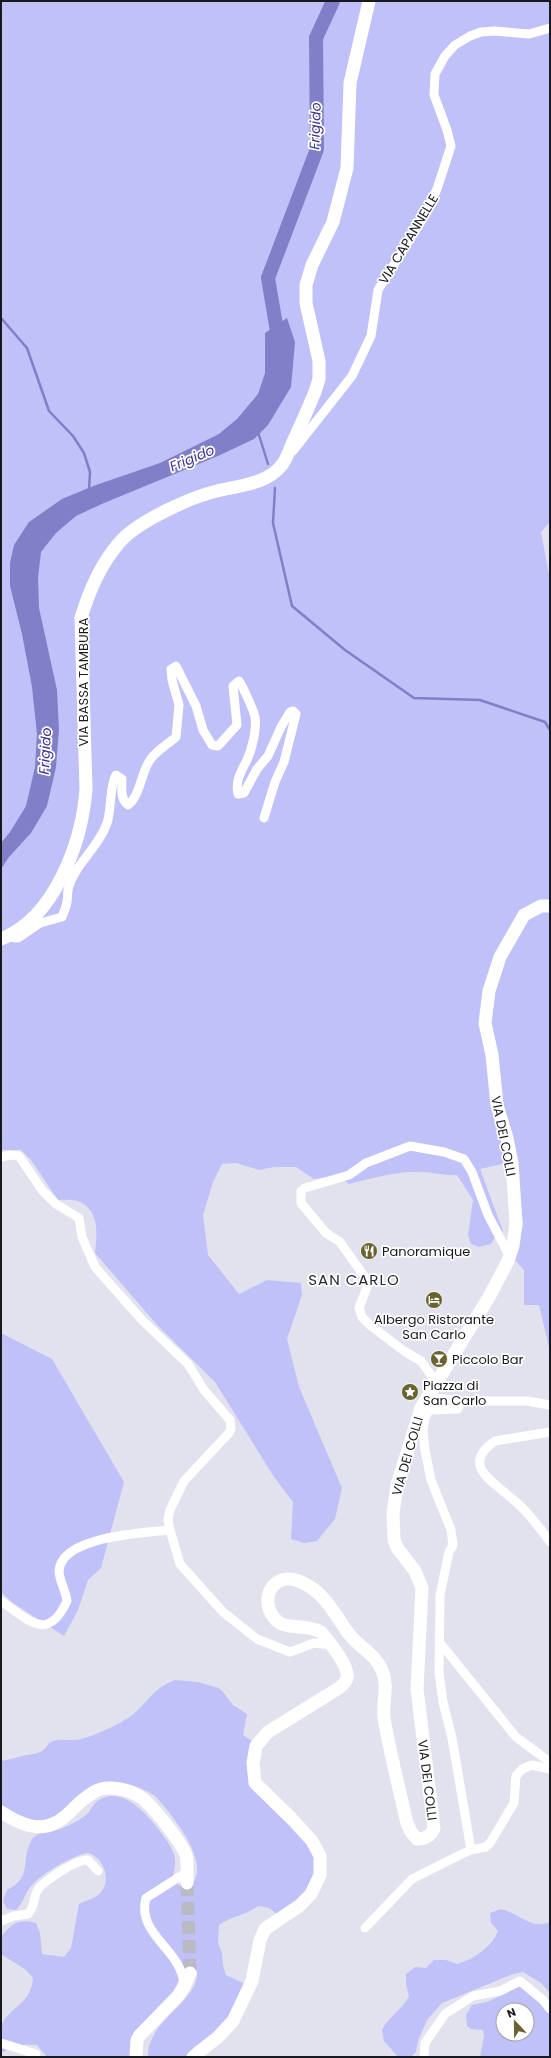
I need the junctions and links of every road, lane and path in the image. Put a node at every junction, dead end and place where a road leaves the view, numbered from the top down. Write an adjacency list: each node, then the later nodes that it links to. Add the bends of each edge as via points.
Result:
1 (369, 1): 3 (street, via 350,83 347,168 333,222 312,265 306,285 306,303 319,361 319,379)
2 (550, 28): 3 (street, VIA CAPANNELLE, via 529,34 481,32 455,45 445,56 435,74 434,95 451,146 437,189 425,215 378,290 371,336 352,376)
3 (281, 467): 6 (street, VIA BASSA TAMBURA, via 248,486 206,494 177,505 119,542 98,573 86,598 81,618 86,789 81,826 70,862 51,895 35,915)
4 (264, 818): 6 (street, via 284,762 296,714 294,711 290,712 268,756 257,769 244,793 238,794 236,785 248,757 255,717 243,687 239,681 233,686 236,725 218,746 212,745 176,666 171,669 180,705 176,737 150,759 132,802 128,805 124,802 122,794 122,778 116,775 112,782 113,793 108,822 102,837 80,865 68,887 67,902 62,916 40,923 18,938)
5 (550, 906): 8 (street, VIA DEI COLLI, via 540,906 524,915 500,957 489,991 485,1023 492,1055 497,1105 512,1164 516,1223)
6 (4, 938)
7 (1, 1158): 14 (street, via 10,1154 19,1156 42,1190 56,1204 79,1218 88,1253 95,1267 142,1320 188,1364 204,1390 230,1420 229,1433 184,1481 170,1510)
8 (510, 1257): 9 (street, VIA DEI COLLI, via 465,1339); 9 (street, via 488,1215 472,1172 464,1159 444,1152 410,1146 366,1162 349,1176 301,1191 301,1203 326,1233 340,1242 364,1276 367,1287 359,1308 362,1317 404,1351 421,1360)
9 (436, 1382): 10 (street, VIA DEI COLLI)
10 (427, 1396): 11 (street); 18 (street, VIA DEI COLLI, via 416,1422 397,1485 392,1527 398,1549 415,1571 422,1588 417,1689 434,1828 432,1834 424,1839 417,1839 407,1823 384,1716 386,1684 376,1658 352,1639 334,1610 305,1584 295,1579 284,1578 276,1581 270,1589 268,1600 271,1612 278,1622 315,1628)
11 (461, 1401): 12 (street, via 527,1401); 17 (street, via 458,1409 429,1410 423,1430 431,1480 451,1530 453,1545 449,1552 440,1595)
12 (550, 1405)
13 (550, 1432): 15 (street, via 495,1441 488,1446 480,1461 480,1468 486,1478 534,1520)
14 (170, 1530): 16 (street, via 109,1538 72,1551 61,1563 59,1573 67,1601 62,1612 50,1623 39,1626 32,1623); 18 (street, via 180,1564 222,1612 243,1630 257,1639 290,1652 314,1643)
15 (550, 1542)
16 (1, 1601)
17 (441, 1644): 19 (street, via 516,1737); 22 (street, via 439,1672 443,1702 452,1738)
18 (332, 1646): 33 (street, VIA DEI COLLI, via 348,1672 345,1683 268,1732 256,1746 253,1763 255,1783 297,1824 317,1849 320,1856 320,1875 311,1894 299,1906 265,1929 260,1940 252,1981 233,2021)
19 (550, 1762)
20 (550, 1769): 22 (street, via 532,1765 522,1769 516,1776 514,1803 490,1843 486,1847)
21 (1, 1812): 24 (street, via 15,1822 44,1827 58,1822 89,1794 102,1788 122,1789 140,1796 158,1814 186,1856)
22 (471, 1850): 26 (street, via 412,1879)
23 (98, 1871): 25 (street, via 88,1860 76,1863 39,1887 28,1914)
24 (187, 1877): 28 (street, via 146,1898 143,1909 146,1922 183,1974)
25 (1, 1921)
26 (365, 1928)
27 (190, 1973): 28 (street)
28 (184, 1987): 32 (street, via 143,2030 137,2040)
29 (550, 2009): 34 (street, via 520,1981 500,1991 473,1996 445,2014 425,2043)
30 (1, 2043): 31 (street)
31 (36, 2054)
32 (136, 2057)
33 (194, 2057)
34 (424, 2057)

